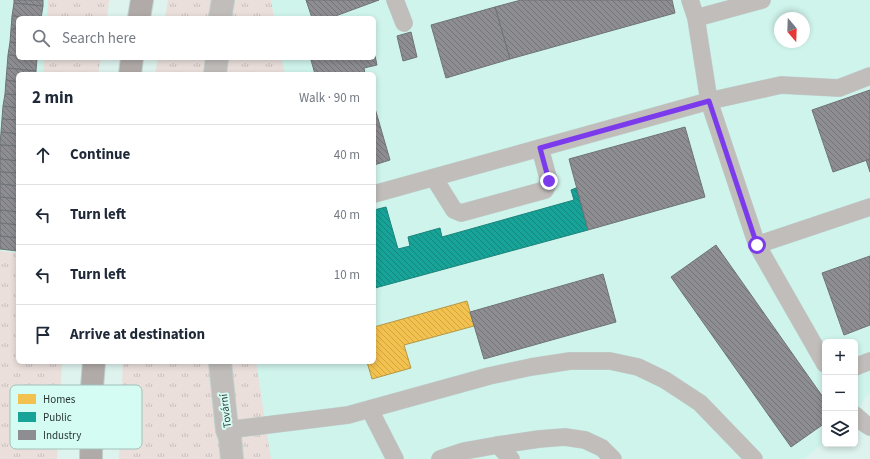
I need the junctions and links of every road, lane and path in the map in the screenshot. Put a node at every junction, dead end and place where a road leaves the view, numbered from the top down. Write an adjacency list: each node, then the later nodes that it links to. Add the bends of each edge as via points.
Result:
1 (142, 0): 6 (main road)
2 (223, 0): 7 (street)
3 (395, 0): 9 (lane)
4 (690, 0): 8 (lane)
5 (762, 0): 8 (lane)
6 (139, 16)
7 (220, 16)
8 (696, 18): 15 (lane)
9 (404, 23)
10 (132, 60): 12 (main road)
11 (217, 60): 13 (street)
12 (130, 72)
13 (216, 72)
14 (870, 76): 15 (lane, via 839,88 781,85)
15 (709, 101): 16 (lane); 20 (lane)
16 (540, 148): 17 (lane); 17 (lane, via 549,181 545,190 462,213 454,210)
17 (434, 178): 18 (lane)
18 (376, 193)
19 (870, 207): 20 (lane)
20 (757, 245): 21 (lane)
21 (822, 359)
22 (870, 361): 25 (lane)
23 (94, 364): 26 (main road)
24 (220, 364): 30 (street, Tovární)
25 (858, 366)
26 (92, 385)
27 (370, 410): 30 (lane, via 348,416); 35 (lane); 39 (lane, via 531,367 570,361 610,361 638,367 665,380 700,403)
28 (858, 418): 29 (lane)
29 (870, 427)
30 (227, 430): 34 (street, Tovární)
31 (498, 444): 36 (lane); 37 (lane); 38 (lane, via 565,437 585,440 602,448)
32 (91, 449): 33 (main road)
33 (91, 459)
34 (232, 459)
35 (395, 459)
36 (440, 459)
37 (511, 459)
38 (613, 459)
39 (754, 459)

